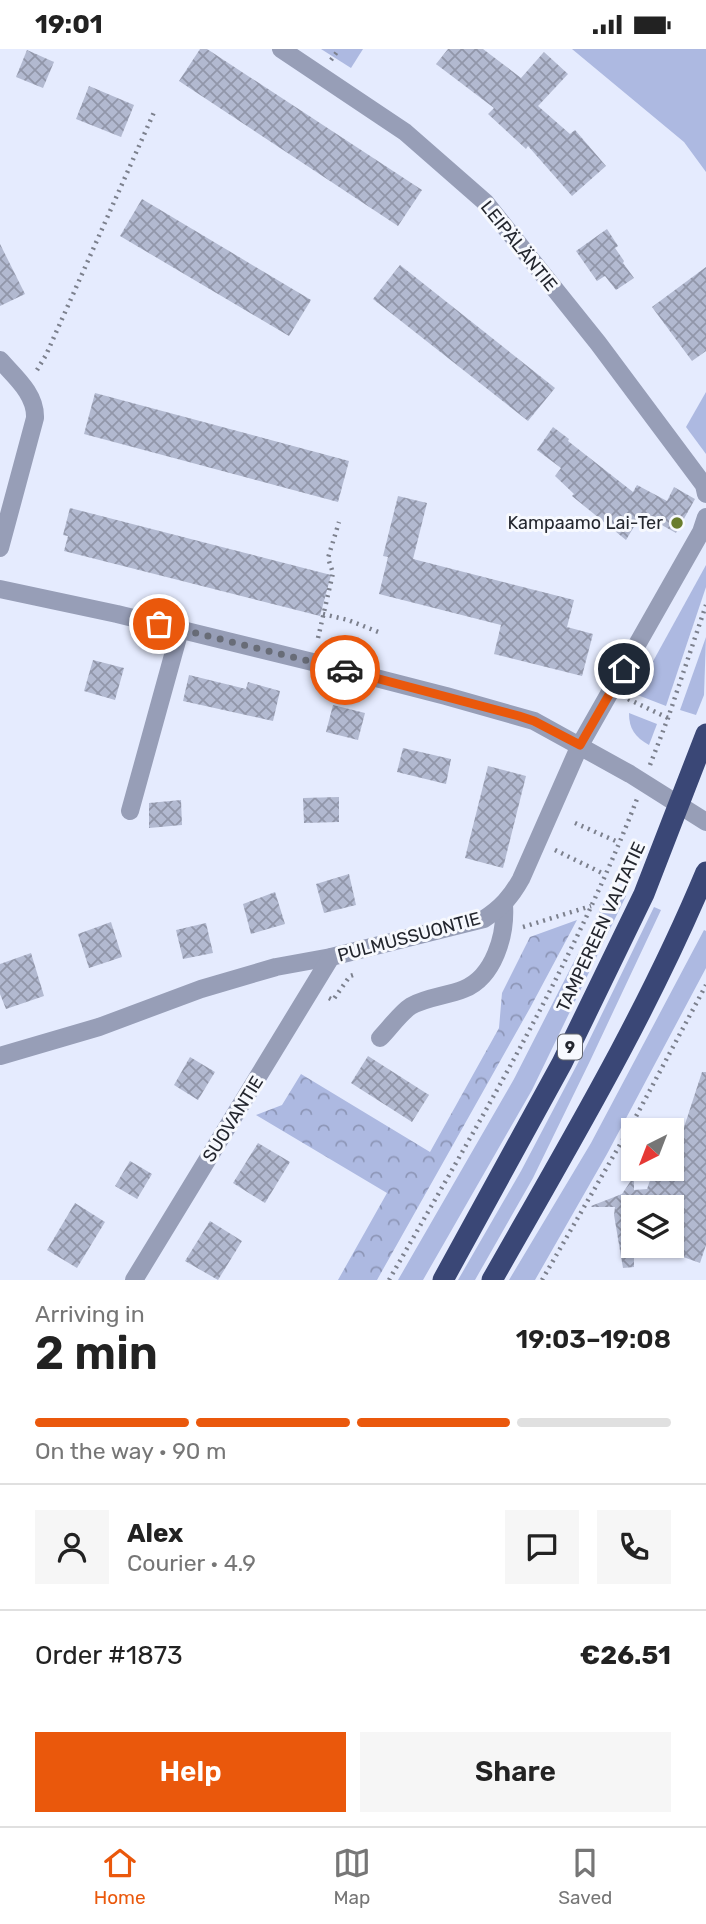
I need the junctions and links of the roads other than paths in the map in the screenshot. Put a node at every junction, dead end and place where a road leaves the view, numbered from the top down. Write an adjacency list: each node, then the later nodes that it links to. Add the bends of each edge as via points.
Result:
1 (281, 49): 3 (street, LEIPÄLÄNTIE, via 405,132 485,202 598,343 704,485)
2 (0, 360): 5 (street, via 25,388 35,409)
3 (706, 494)
4 (706, 517): 9 (street)
5 (0, 548)
6 (0, 589): 7 (street)
7 (180, 630): 9 (street, via 505,712); 11 (street)
8 (706, 734): 10 (highway, TAMPEREEN VALTATIE / 9)
9 (580, 745): 10 (street); 14 (street, PULMUSSUONTIE, via 521,879)
10 (679, 805): 12 (street); 19 (highway, TAMPEREEN VALTATIE / 9, via 645,894 562,1063)
11 (130, 811)
12 (706, 822)
13 (706, 872): 20 (highway, via 622,1048)
14 (504, 905): 15 (street, PULMUSSUONTIE, via 484,919); 16 (street, via 505,921 496,954 482,979 410,1007)
15 (331, 957): 17 (street, PULMUSSUONTIE, via 201,989 99,1027); 18 (street, SUOVANTIE)
16 (380, 1038)
17 (0, 1056)
18 (134, 1280)
19 (443, 1280)
20 (492, 1280)

